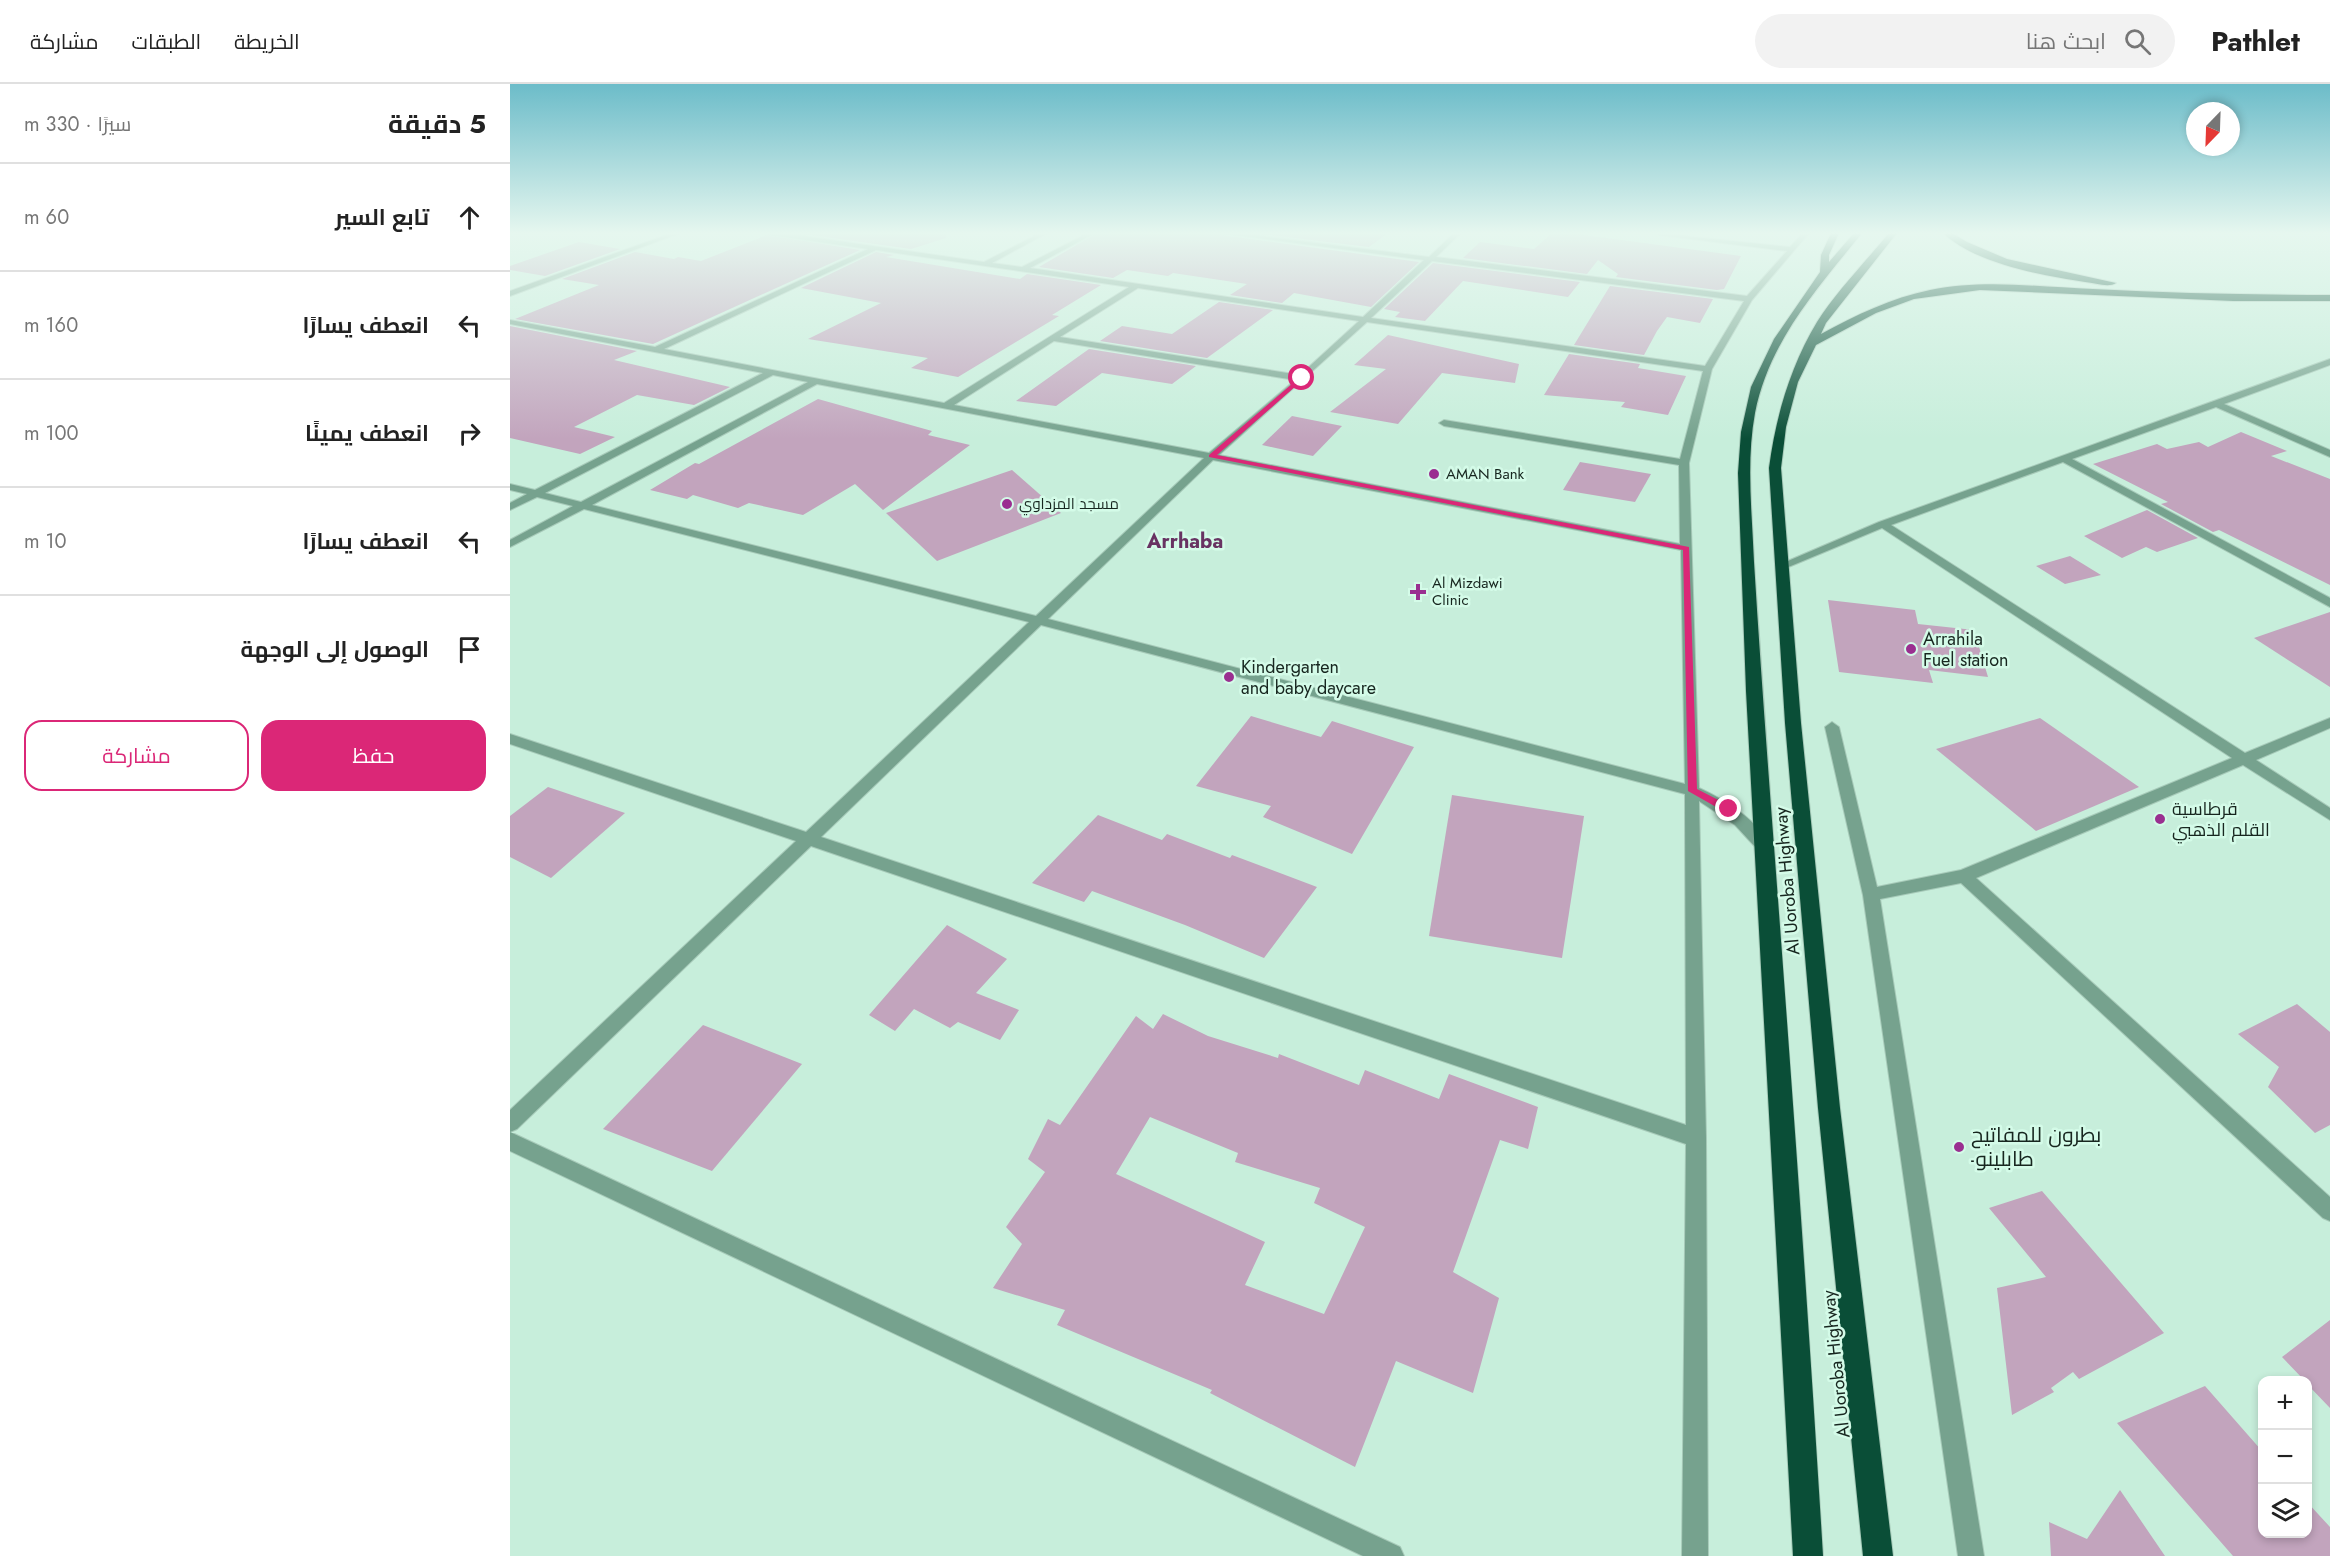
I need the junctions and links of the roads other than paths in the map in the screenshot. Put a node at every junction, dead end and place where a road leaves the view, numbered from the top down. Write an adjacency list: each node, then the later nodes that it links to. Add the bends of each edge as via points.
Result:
1 (760, 302): 13 (street)
2 (1112, 302): 11 (street)
3 (1252, 302): 9 (street)
4 (1382, 302): 9 (street)
5 (1747, 302): 15 (street)
6 (1804, 302): 43 (highway, Al Uoroba Highway, via 1778,340 1760,377 1745,447)
7 (1837, 302): 12 (highway, Al Uoroba Highway)
8 (1894, 302): 12 (highway)
9 (1364, 318): 15 (street); 17 (street)
10 (510, 322): 13 (street)
11 (1054, 339): 17 (street); 20 (street)
12 (1811, 344): 33 (highway, Al Uoroba Highway, via 1793,382 1780,427 1775,468)
13 (658, 349): 16 (street)
14 (2330, 362): 19 (street)
15 (1708, 369): 25 (street)
16 (774, 371): 18 (street); 27 (street)
17 (1302, 378): 23 (street)
18 (816, 381): 20 (street); 28 (street)
19 (2216, 404): 22 (street); 24 (street)
20 (947, 405): 23 (street)
21 (1444, 423): 25 (street)
22 (2330, 454)
23 (1212, 456): 32 (street); 35 (street)
24 (2063, 458): 30 (street); 34 (street)
25 (1684, 463): 32 (street)
26 (510, 487): 27 (street)
27 (536, 494): 28 (street); 29 (street)
28 (583, 505): 31 (street); 35 (street)
29 (510, 507)
30 (1882, 524): 33 (street); 39 (street)
31 (510, 544)
32 (1686, 548): 40 (street)
33 (1782, 566): 53 (highway, Al Uoroba Highway, via 1829,1108)
34 (2330, 603)
35 (1039, 621): 40 (street); 42 (street)
36 (2330, 723): 39 (street)
37 (1832, 727): 45 (street)
38 (510, 739): 42 (street)
39 (2246, 759): 41 (street); 44 (street)
40 (1692, 791): 43 (street, via 1729,809); 47 (street)
41 (2330, 815)
42 (808, 838): 46 (street); 47 (street)
43 (1764, 847): 52 (highway, Al Uoroba Highway)
44 (1964, 876): 45 (street); 49 (street)
45 (1871, 895): 54 (street)
46 (510, 1123)
47 (1696, 1138): 51 (street)
48 (510, 1141): 50 (street)
49 (2330, 1211)
50 (1391, 1556)
51 (1695, 1556)
52 (1808, 1556)
53 (1878, 1556)
54 (1971, 1556)

